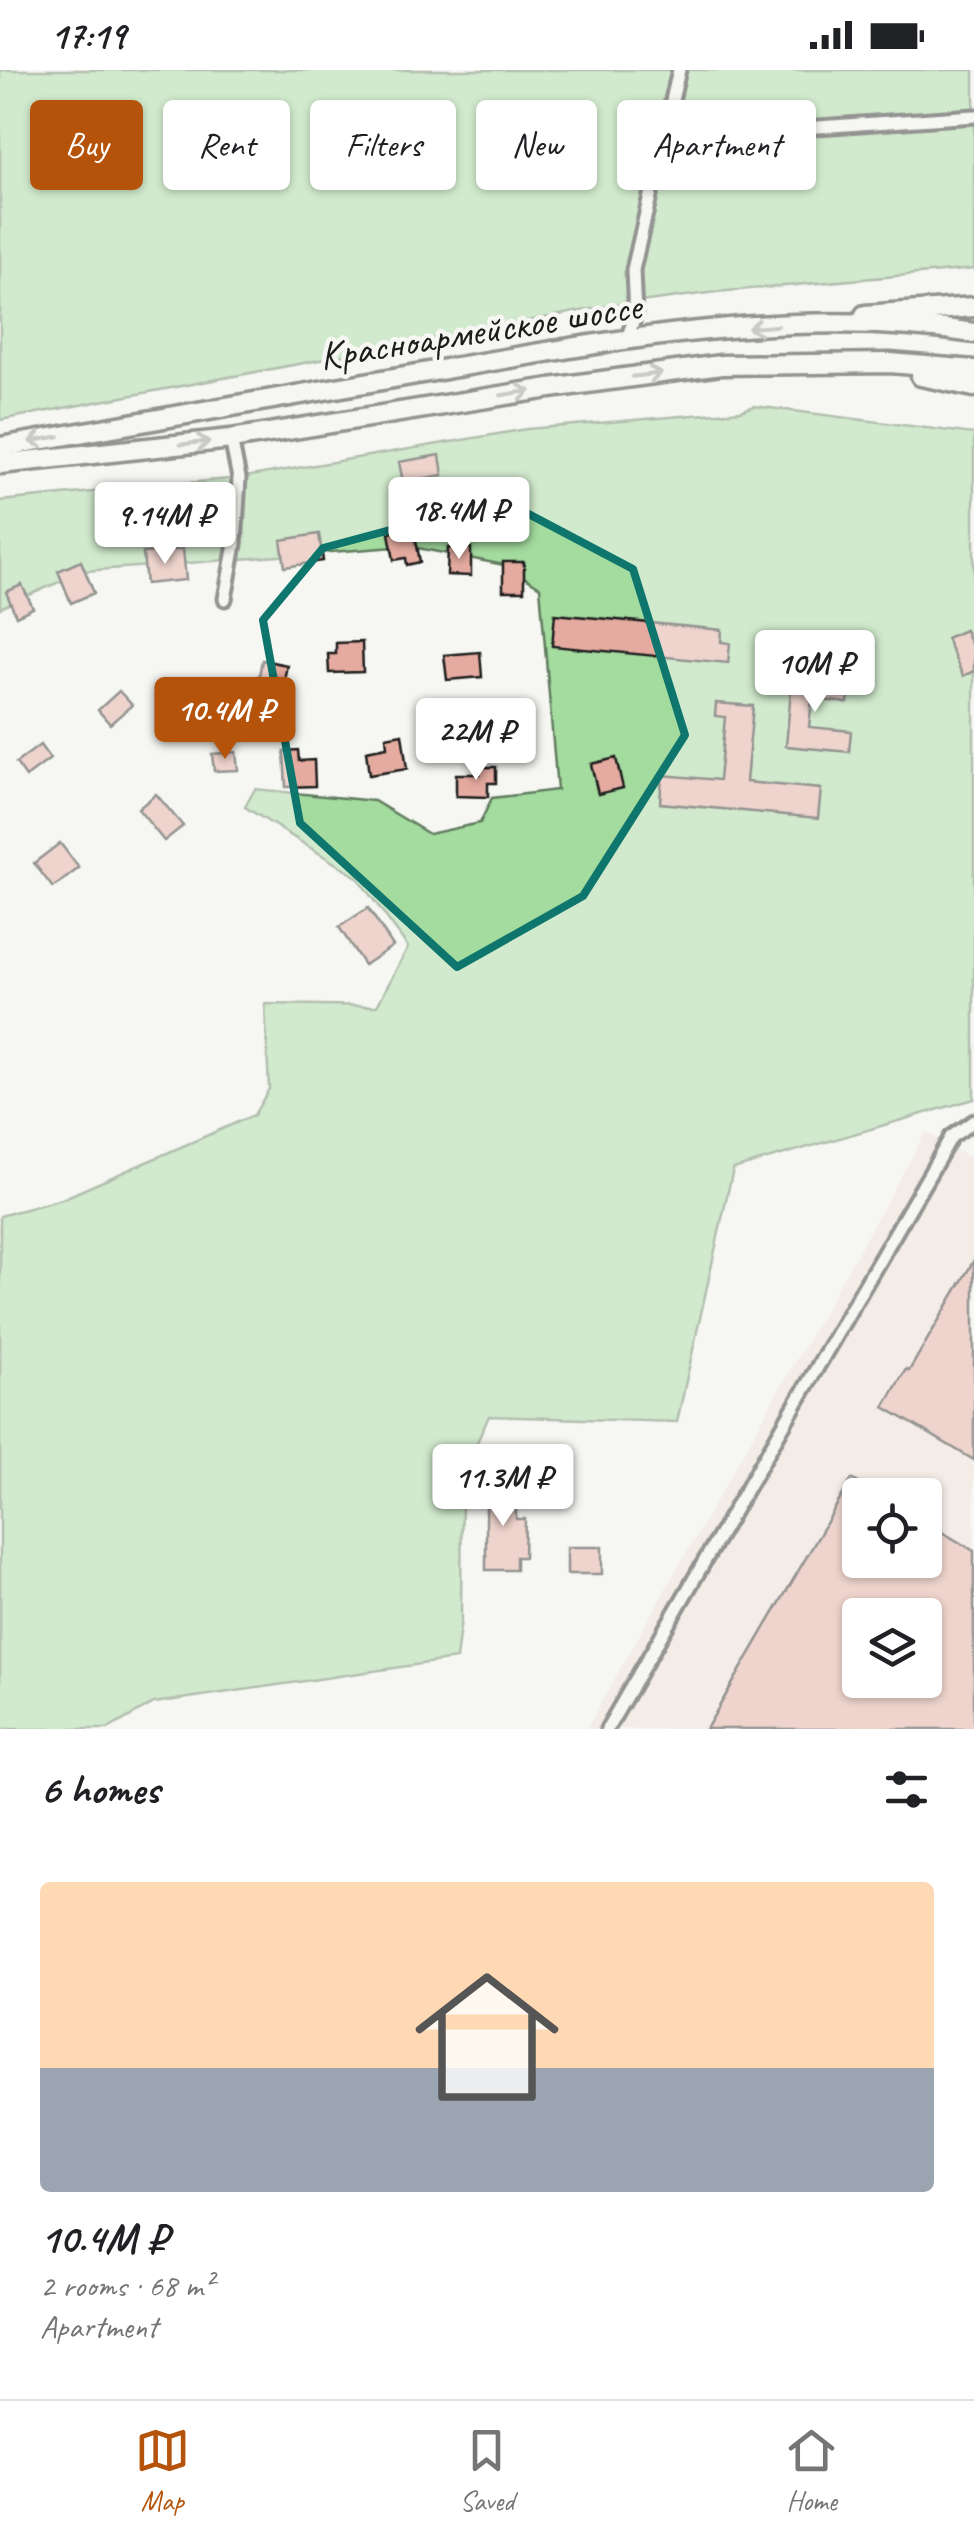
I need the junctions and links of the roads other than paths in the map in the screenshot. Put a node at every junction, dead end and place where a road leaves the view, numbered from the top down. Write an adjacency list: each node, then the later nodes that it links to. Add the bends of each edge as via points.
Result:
1 (679, 70): 2 (street)
2 (672, 100)
3 (974, 116): 4 (street)
4 (816, 127)
5 (651, 190): 9 (street)
6 (974, 306): 7 (main road)
7 (800, 324): 8 (main road, Красноармейское шоссе); 9 (main road, Красноармейское шоссе, one-way to 9)
8 (974, 333)
9 (628, 340): 14 (main road, Красноармейское шоссе, one-way to 14)
10 (816, 362): 11 (main road, Красноармейское шоссе); 12 (main road); 13 (main road, Красноармейское шоссе, one-way to 10, via 568,385 721,365)
11 (974, 370)
12 (974, 387)
13 (232, 439): 15 (main road, Красноармейское шоссе, one-way to 13); 16 (street, via 239,478)
14 (0, 447)
15 (0, 464)
16 (225, 599)
17 (974, 1121): 18 (street, via 952,1137)
18 (607, 1729)

